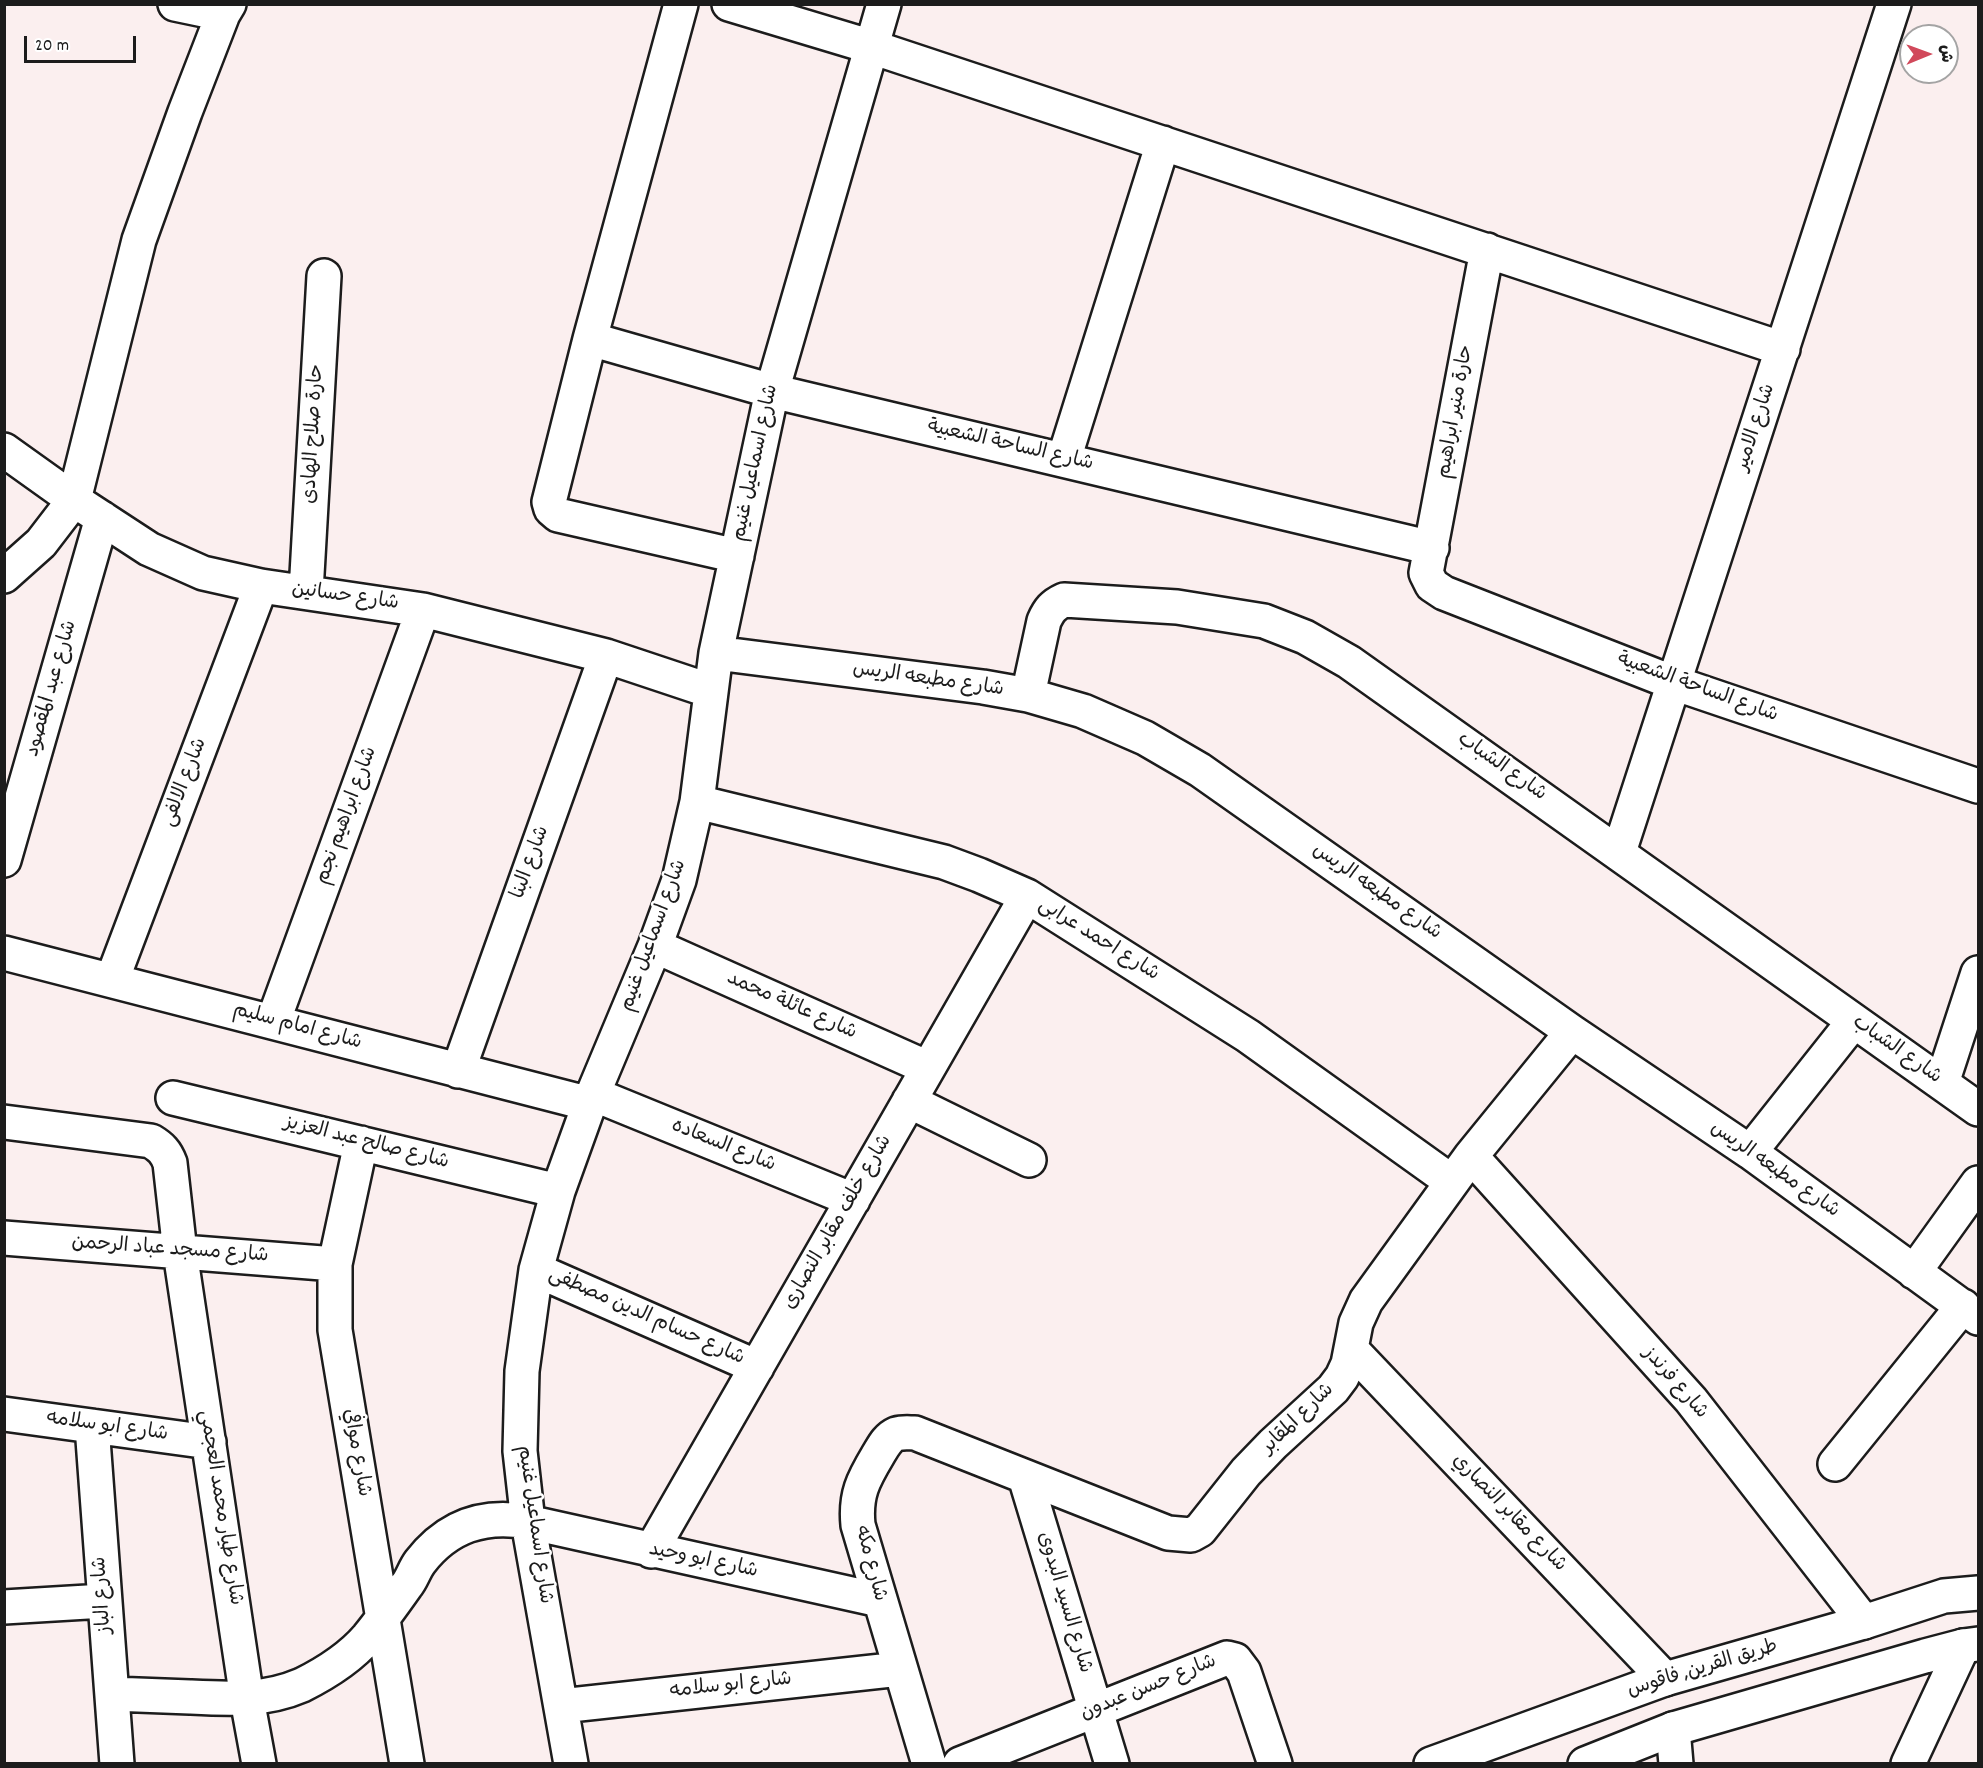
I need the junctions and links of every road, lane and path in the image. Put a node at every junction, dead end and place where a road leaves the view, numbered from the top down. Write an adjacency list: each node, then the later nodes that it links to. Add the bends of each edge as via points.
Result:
1 (175, 4): 6 (street)
2 (681, 4): 11 (street)
3 (729, 4): 7 (street)
4 (884, 4): 7 (street, شارع اسماعيل غنيم)
5 (1894, 4): 12 (street, شارع الامير)
6 (226, 9): 16 (street, via 139,240)
7 (872, 47): 8 (street); 13 (street, شارع اسماعيل غنيم)
8 (1163, 143): 9 (street); 15 (street)
9 (1487, 250): 12 (street); 19 (street, حارة منير ابراهيم)
10 (324, 276): 22 (street, حارة صلاح الهادى)
11 (590, 339): 13 (street, شارع الساحة الشعبية); 18 (street, via 549,502 551,509 558,515)
12 (1783, 349): 26 (street, شارع الامير)
13 (772, 391): 15 (street, شارع الساحة الشعبية); 18 (street, شارع اسماعيل غنيم)
14 (4, 450): 16 (street, شارع حسانين)
15 (1064, 459): 19 (street, شارع الساحة الشعبية)
16 (74, 500): 17 (street, شارع حسانين); 20 (street, via 41,543)
17 (102, 518): 21 (street, شارع حسانين, via 176,562 203,573); 32 (street, شارع عبد المقصود)
18 (737, 556): 24 (street, شارع اسماعيل غنيم)
19 (1429, 560): 26 (street, شارع الساحة الشعبية, via 1428,580 1438,590)
20 (4, 576)
21 (261, 586): 22 (street, شارع حسانين); 37 (street, شارع الالفى)
22 (306, 592): 23 (street, شارع حسانين)
23 (423, 609): 25 (street, شارع حسانين); 39 (street, شارع ابراهيم نجم)
24 (716, 653): 27 (street, شارع اسماعيل غنيم); 28 (street, شارع مطبعه الريس)
25 (606, 656): 27 (street, شارع حسانين); 42 (street, شارع البنا)
26 (1674, 683): 29 (street, شارع الساحة الشعبية); 31 (street, شارع الامير)
27 (711, 691): 30 (street, شارع اسماعيل غنيم)
28 (1028, 694): 31 (street, شارع الشباب, via 1044,621 1049,610 1064,600 1177,607 1264,621 1305,636 1349,662); 40 (street, شارع مطبعه الريس, via 1083,711 1145,738 1200,770)
29 (1978, 786)
30 (697, 802): 33 (street, شارع احمد عرابى, via 944,862); 34 (street, شارع اسماعيل غنيم, via 679,880)
31 (1619, 852): 38 (street, شارع الشباب)
32 (4, 860)
33 (1028, 896): 41 (street, شارع خلف مقابر النصارى); 53 (street, شارع احمد عرابى, via 1248,1036)
34 (655, 946): 41 (street, شارع عائلة محمد); 45 (street, شارع اسماعيل غنيم)
35 (4, 953): 37 (street, شارع امام سليم)
36 (1978, 973): 43 (street)
37 (112, 980): 39 (street, شارع امام سليم)
38 (1854, 1020): 43 (street, شارع الشباب); 50 (street)
39 (273, 1022): 42 (street, شارع امام سليم)
40 (1572, 1032): 50 (street, شارع مطبعه الريس); 51 (street, شارع المقابر)
41 (928, 1068): 46 (street, شارع خلف مقابر النصارى)
42 (458, 1071): 45 (street, شارع امام سليم)
43 (1942, 1083): 47 (street, شارع الشباب)
44 (173, 1098): 49 (street, شارع صالح عبد العزيز)
45 (592, 1099): 55 (street, شارع اسماعيل غنيم); 56 (street, شارع السعاده)
46 (909, 1101): 52 (street); 56 (street, شارع خلف مقابر النصارى)
47 (1978, 1109)
48 (4, 1122): 58 (street, شارع طيار محمد العجمي, via 151,1141 160,1146 170,1163)
49 (361, 1143): 55 (street, شارع صالح عبد العزيز); 59 (street, شارع موافي)
50 (1750, 1152): 61 (street, شارع مطبعه الريس)
51 (1472, 1156): 53 (street, شارع المقابر); 77 (street, شارع فرندز, via 1691,1400)
52 (1029, 1160)
53 (1452, 1182): 63 (street, شارع المقابر, via 1366,1301)
54 (1978, 1183): 61 (street)
55 (558, 1191): 60 (street, شارع اسماعيل غنيم)
56 (853, 1200): 64 (street, شارع خلف مقابر النصارى)
57 (4, 1238): 58 (street, شارع مسجد عباد الرحمن)
58 (180, 1252): 59 (street, شارع مسجد عباد الرحمن); 67 (street, شارع طيار محمد العجمي)
59 (335, 1264): 76 (street, شارع موافي, via 335,1330)
60 (536, 1270): 64 (street, شارع حسام الدين مصطفى); 70 (street, شارع اسماعيل غنيم, via 522,1371 520,1451)
61 (1914, 1272): 62 (street, شارع مطبعه الريس)
62 (1971, 1312): 68 (street, شارع مطبعه الريس)
63 (1351, 1349): 69 (street, شارع المقابر, via 1342,1377 1333,1389 1273,1444 1200,1530 1191,1535 1168,1533); 80 (street, شارع مقابر النصاري)
64 (757, 1367): 71 (street, شارع خلف مقابر النصارى)
65 (4, 1414): 66 (street, شارع ابو سلامه)
66 (92, 1425): 67 (street, شارع ابو سلامه); 74 (street, شارع الباز)
67 (208, 1442): 82 (street, شارع طيار محمد العجمي)
68 (1835, 1464)
69 (1025, 1477): 73 (street, شارع مكه, via 915,1433 904,1432 887,1441 862,1480 856,1510); 84 (street, شارع السيد البدوى)
70 (528, 1522): 71 (street, شارع ابو وحيد); 76 (street, شارع ابو وحيد, via 508,1518 486,1520 448,1535 431,1548); 83 (street, شارع اسماعيل غنيم)
71 (651, 1551): 73 (street, شارع ابو وحيد)
72 (1978, 1593): 77 (street, طريق القرين, فاقوس, via 1944,1596)
73 (879, 1600): 79 (street, شارع مكه)
74 (104, 1601): 75 (street); 81 (street, شارع الباز)
75 (4, 1606)
76 (383, 1617): 82 (street, شارع ابو وحيد, via 353,1652 324,1673 274,1695); 88 (street, شارع موافي)
77 (1864, 1622): 80 (street, طريق القرين, فاقوس)
78 (1971, 1645): 85 (street); 97 (street)
79 (900, 1669): 83 (street, شارع ابو سلامه); 90 (street, شارع مكه)
80 (1665, 1679): 94 (street, طريق القرين, فاقوس)
81 (112, 1694): 82 (street, شارع ابو وحيد); 86 (street, شارع الباز)
82 (247, 1699): 87 (street, شارع طيار محمد العجمي)
83 (561, 1706): 89 (street, شارع اسماعيل غنيم)
84 (1096, 1710): 91 (street, شارع حسن عبدون); 92 (street, شارع السيد البدوى); 93 (street, شارع حسن عبدون, via 1219,1660 1235,1660 1244,1672)
85 (1674, 1729): 95 (street); 96 (street)
86 (117, 1764)
87 (259, 1764)
88 (407, 1764)
89 (571, 1764)
90 (929, 1764)
91 (960, 1764)
92 (1112, 1764)
93 (1275, 1764)
94 (1431, 1764)
95 (1585, 1764)
96 (1676, 1764)
97 (1908, 1764)

